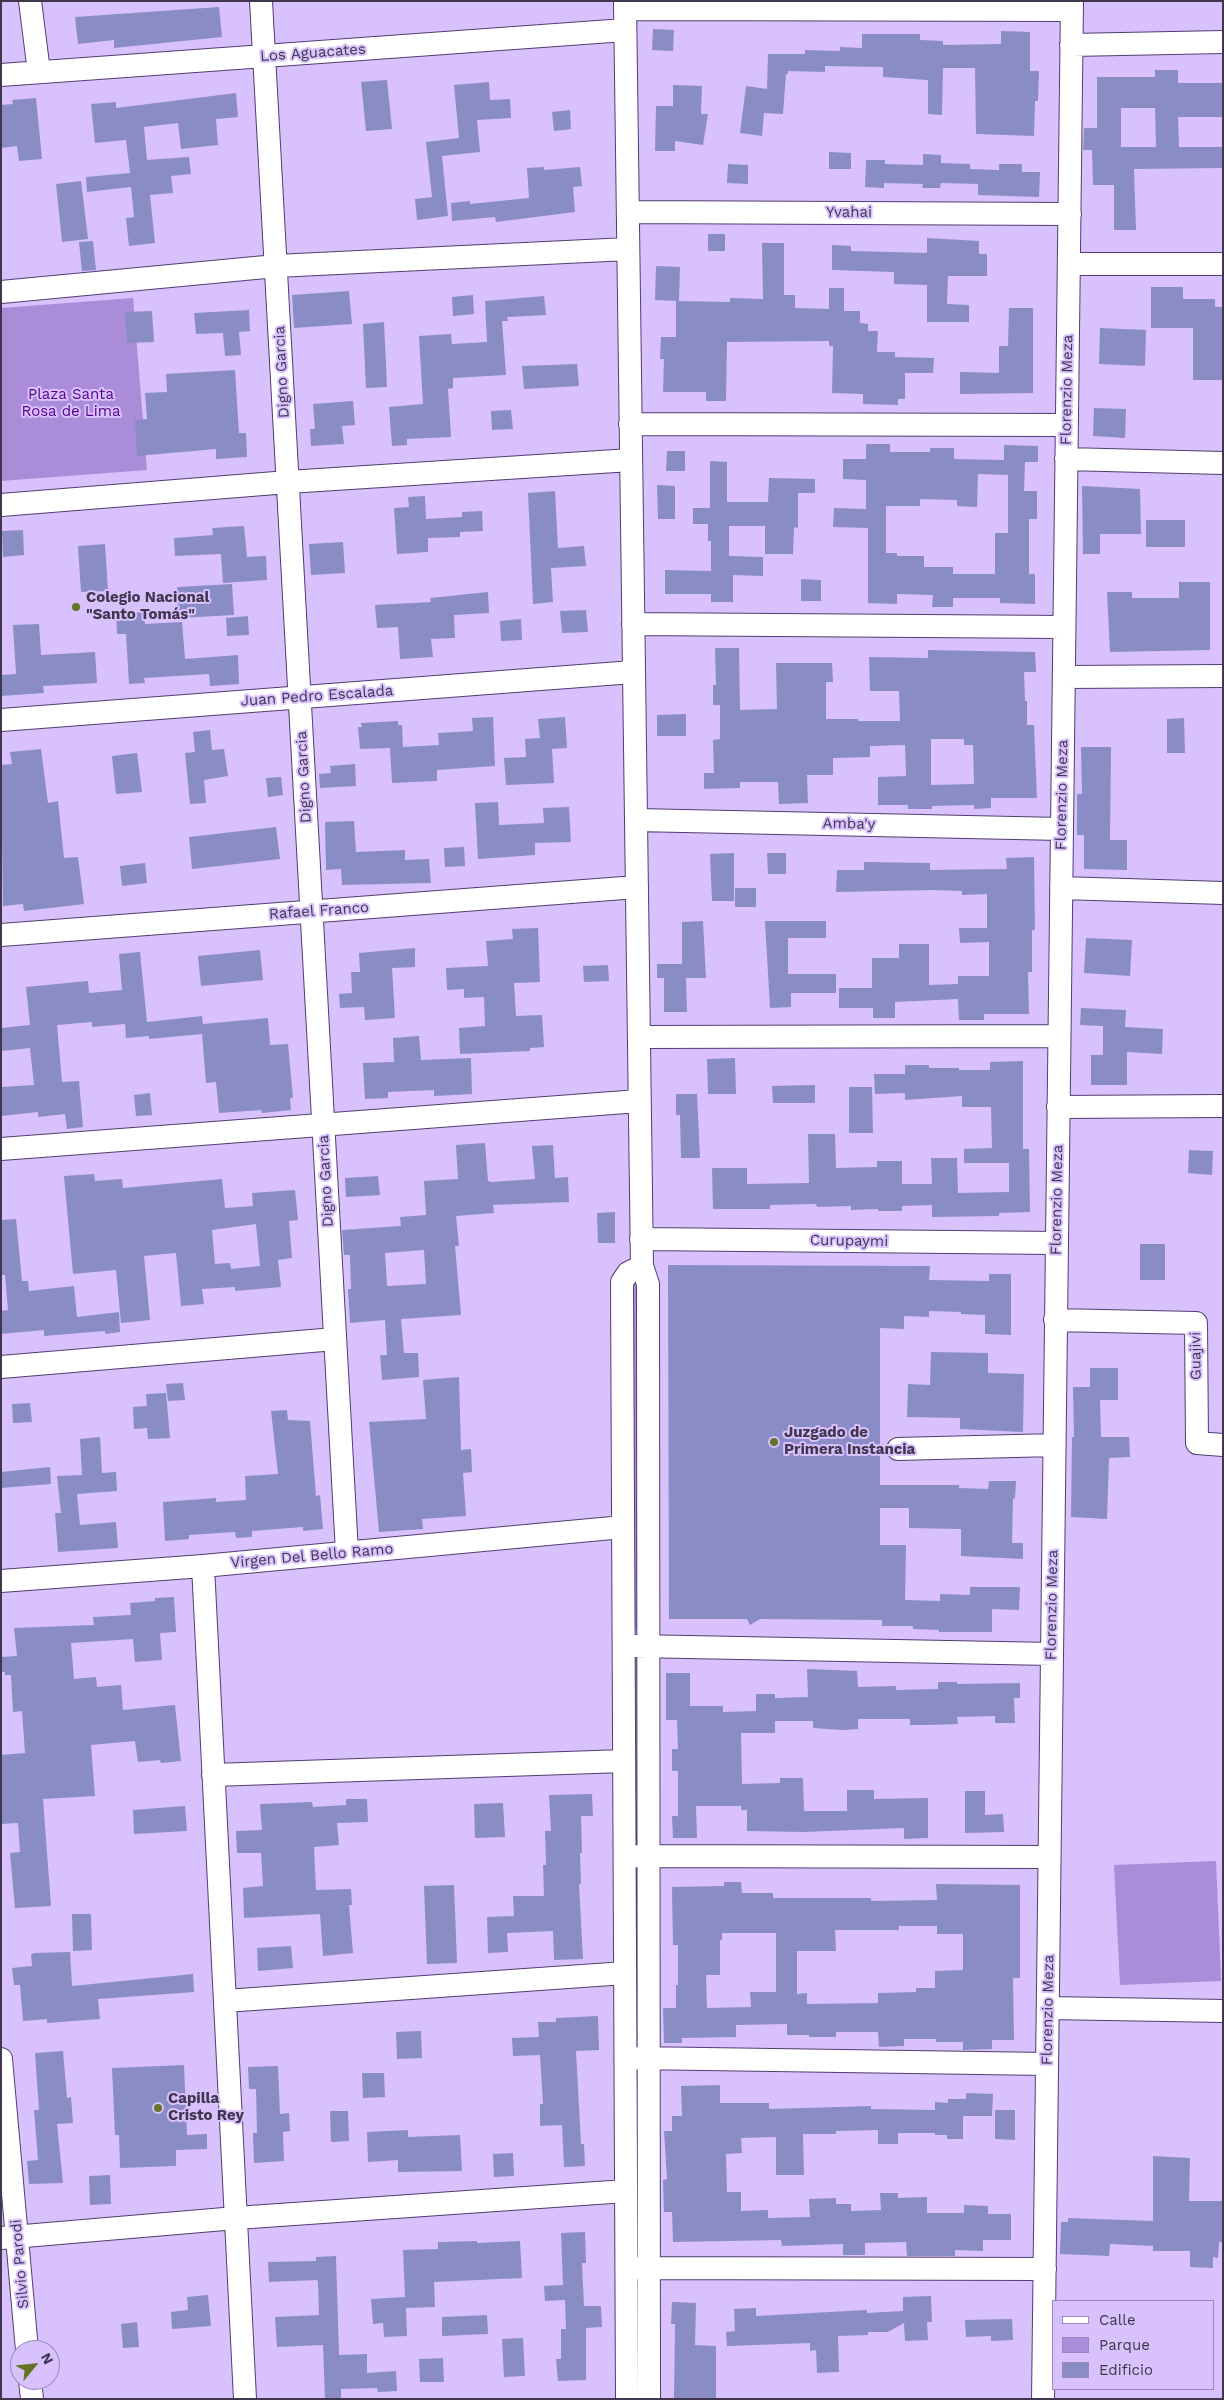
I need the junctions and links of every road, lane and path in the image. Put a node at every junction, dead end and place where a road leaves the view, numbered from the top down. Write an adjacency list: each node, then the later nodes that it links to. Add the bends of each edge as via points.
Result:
1 (30, 1): 8 (street)
2 (261, 1): 7 (street, Digno Garcia)
3 (1072, 6): 4 (street, Los Aguacates); 6 (street, Florenzio Meza)
4 (625, 13): 7 (street, Los Aguacates); 10 (street)
5 (1223, 42): 6 (street)
6 (1072, 45): 11 (street, Florenzio Meza)
7 (264, 56): 8 (street, Los Aguacates); 15 (street, Digno Garcia)
8 (39, 72): 9 (street, Los Aguacates)
9 (1, 75)
10 (628, 212): 11 (street, Yvahai); 12 (street)
11 (1070, 214): 13 (street, Florenzio Meza)
12 (628, 249): 15 (street); 17 (street)
13 (1069, 264): 14 (street); 18 (street, Florenzio Meza)
14 (1223, 264)
15 (276, 266): 16 (street); 22 (street, Digno Garcia)
16 (1, 292)
17 (630, 424): 18 (street); 20 (street)
18 (1067, 424): 19 (street, Florenzio Meza)
19 (1066, 459): 21 (street); 25 (street, Florenzio Meza)
20 (631, 460): 22 (street); 24 (street)
21 (1223, 463)
22 (288, 482): 23 (street); 29 (street, Digno Garcia)
23 (1, 505)
24 (633, 624): 25 (street); 26 (street)
25 (1064, 627): 28 (street, Florenzio Meza)
26 (633, 672): 29 (street, Juan Pedro Escalada); 31 (street)
27 (1223, 676): 28 (street)
28 (1064, 677): 32 (street, Florenzio Meza)
29 (300, 697): 30 (street, Juan Pedro Escalada); 36 (street, Digno Garcia)
30 (1, 720)
31 (636, 820): 32 (street, Amba'y); 33 (street)
32 (1062, 829): 34 (street, Florenzio Meza)
33 (636, 887): 36 (street, Rafael Franco); 38 (street)
34 (1061, 888): 35 (street); 39 (street, Florenzio Meza)
35 (1223, 893)
36 (312, 912): 37 (street, Rafael Franco); 43 (street, Digno Garcia)
37 (1, 935)
38 (639, 1036): 39 (street); 40 (street)
39 (1059, 1036): 42 (street, Florenzio Meza)
40 (639, 1101): 43 (street); 45 (street)
41 (1223, 1106): 42 (street)
42 (1058, 1107): 46 (street, Florenzio Meza)
43 (323, 1125): 44 (street); 49 (street, Digno Garcia)
44 (1, 1149)
45 (641, 1239): 46 (street, Curupaymi); 47 (street)
46 (1056, 1243): 48 (street, Florenzio Meza)
47 (642, 1266): 54 (street, via 628,1273 622,1282); 59 (street, via 648,1284)
48 (1056, 1320): 51 (street, Florenzio Meza); 52 (street, Guajivi, via 1196,1323 1197,1443)
49 (335, 1340): 50 (street); 55 (street, Digno Garcia)
50 (1, 1368)
51 (1054, 1445): 53 (street); 60 (street, Florenzio Meza)
52 (1223, 1445)
53 (898, 1448)
54 (623, 1527): 55 (street, Virgen Del Bello Ramo); 58 (street)
55 (347, 1552): 56 (street, Virgen Del Bello Ramo)
56 (203, 1566): 57 (street, Virgen Del Bello Ramo); 62 (street)
57 (1, 1581)
58 (624, 1646): 59 (street); 61 (street)
59 (648, 1647): 60 (street); 64 (street)
60 (1052, 1654): 65 (street, Florenzio Meza)
61 (624, 1761): 62 (street); 63 (street)
62 (213, 1775): 67 (street)
63 (624, 1856): 64 (street); 66 (street)
64 (648, 1856): 65 (street); 72 (street)
65 (1049, 1857): 68 (street, Florenzio Meza)
66 (625, 1973): 67 (street); 70 (street)
67 (225, 2001): 75 (street)
68 (1048, 2008): 69 (street); 73 (street, Florenzio Meza)
69 (1223, 2011)
70 (625, 2058): 72 (street); 74 (street)
71 (1, 2059): 76 (street, Silvio Parodi)
72 (649, 2059): 73 (street); 78 (street)
73 (1047, 2064): 79 (street, Florenzio Meza)
74 (626, 2191): 75 (street); 77 (street)
75 (236, 2218): 76 (street); 81 (street)
76 (9, 2237): 80 (street, Silvio Parodi)
77 (626, 2268): 78 (street); 82 (street)
78 (649, 2268): 79 (street); 83 (street)
79 (1045, 2269): 84 (street, Florenzio Meza)
80 (25, 2340)
81 (245, 2399)
82 (627, 2399)
83 (649, 2399)
84 (1043, 2399)

